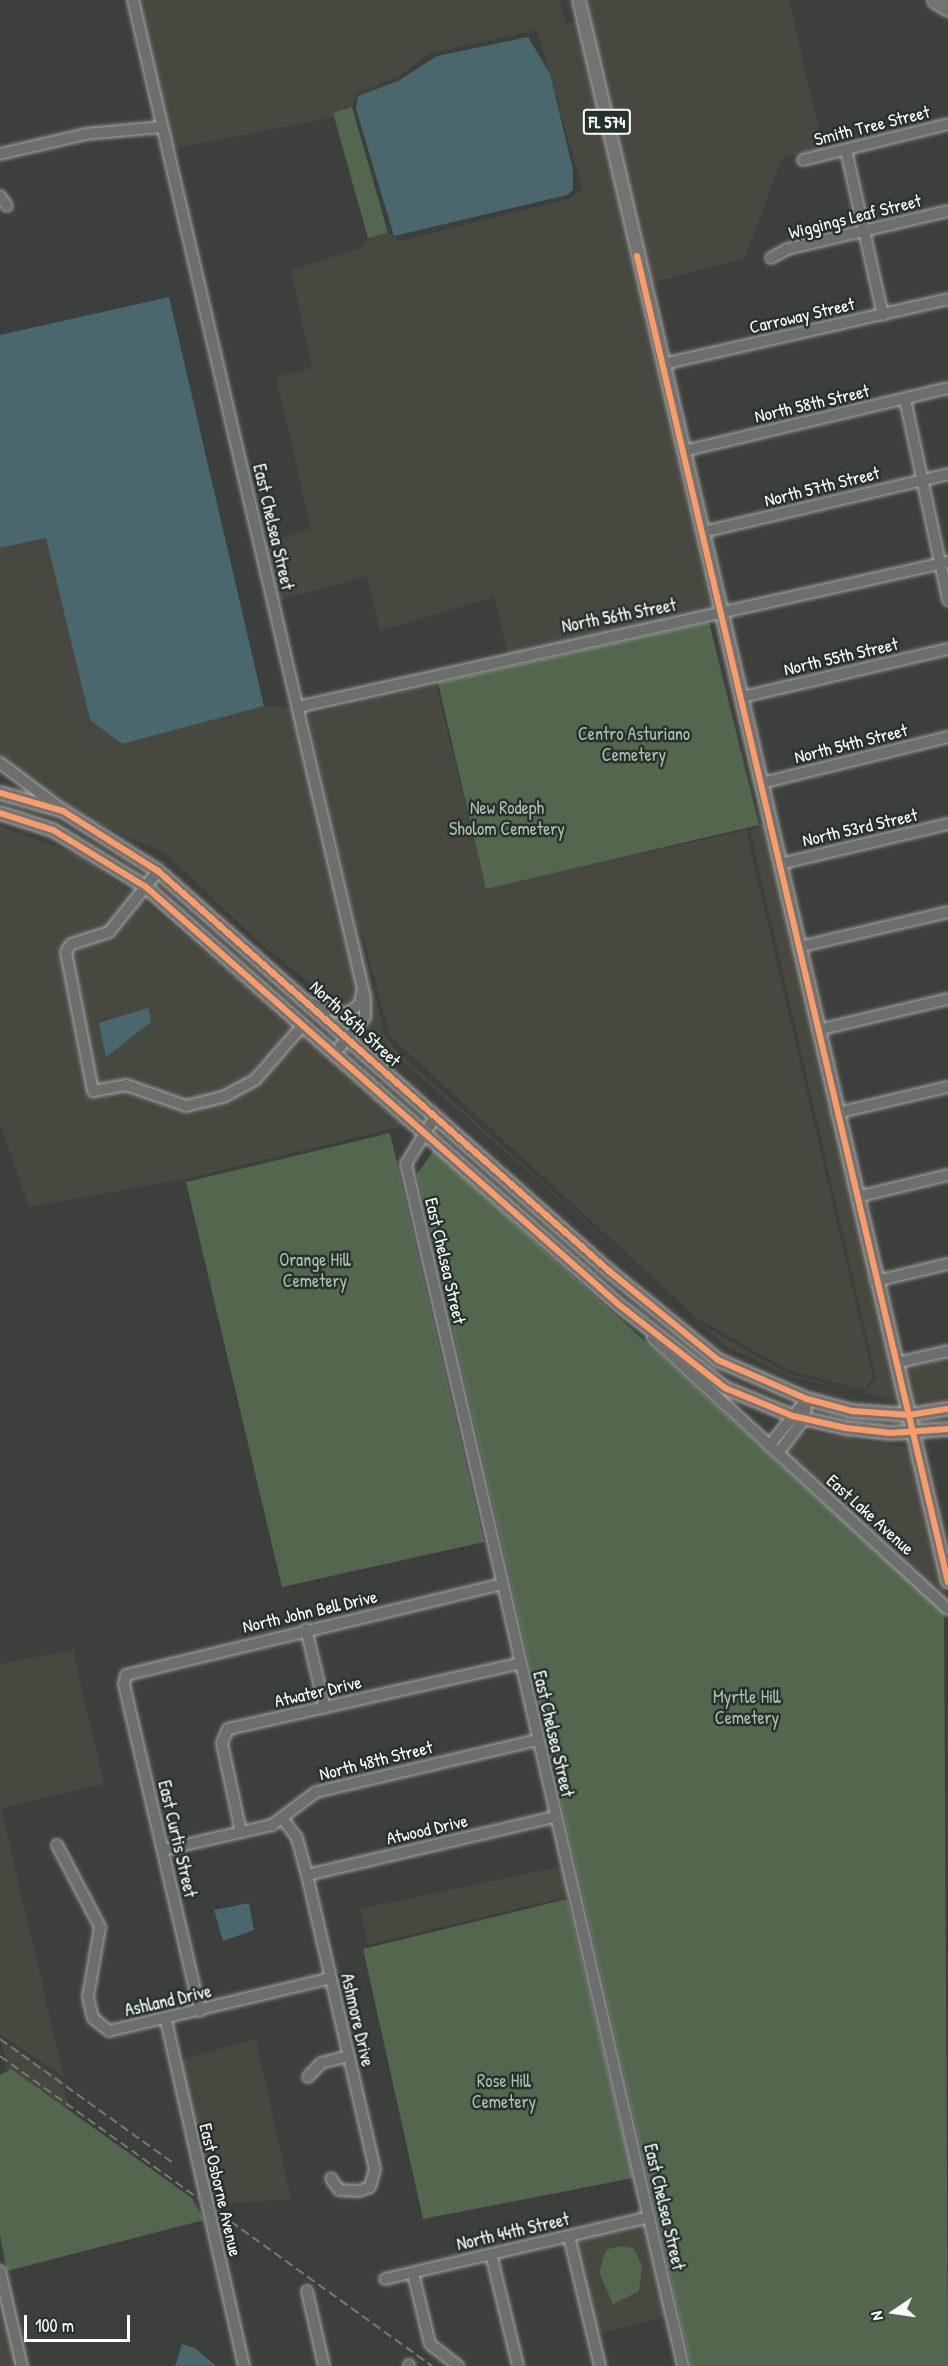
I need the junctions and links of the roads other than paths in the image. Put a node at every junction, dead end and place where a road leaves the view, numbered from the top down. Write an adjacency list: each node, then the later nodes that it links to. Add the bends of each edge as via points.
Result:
1 (133, 0): 6 (street, East Chelsea Street)
2 (579, 0): 17 (main road, FL 574)
3 (935, 0): 4 (highway)
4 (948, 8)
5 (948, 124): 7 (street, Smith Tree Street)
6 (162, 127): 8 (street, via 86,134); 29 (street, East Chelsea Street)
7 (846, 150): 9 (street, Smith Tree Street); 13 (street)
8 (0, 154)
9 (803, 160)
10 (0, 196): 11 (street)
11 (7, 206)
12 (948, 211): 13 (street, Wiggings Leaf Street)
13 (864, 232): 14 (street, Wiggings Leaf Street, via 787,249); 16 (street)
14 (771, 258)
15 (948, 299): 16 (street, Carroway Street)
16 (884, 315): 17 (street, Carroway Street)
17 (663, 364): 20 (main road, FL 574)
18 (948, 388): 19 (street, North 58th Street)
19 (905, 399): 20 (street, North 58th Street); 22 (street)
20 (684, 451): 23 (main road, FL 574)
21 (948, 474): 22 (street, North 57th Street)
22 (923, 479): 23 (street, North 57th Street); 24 (street)
23 (703, 532): 26 (main road, FL 574)
24 (944, 563): 25 (street); 26 (street, North 56th Street)
25 (948, 600)
26 (723, 614): 28 (main road, FL 574); 29 (street, North 56th Street, via 551,648)
27 (948, 649): 28 (street, North 55th Street)
28 (742, 697): 32 (main road, FL 574)
29 (298, 707): 42 (street, East Chelsea Street)
30 (948, 737): 32 (street, North 54th Street)
31 (0, 763): 34 (street)
32 (762, 783): 37 (main road, FL 574)
33 (0, 793): 34 (main road, North 56th Street)
34 (63, 811): 38 (main road, North 56th Street)
35 (0, 813): 39 (main road, North 56th Street, via 53,830)
36 (948, 825): 37 (street, North 53rd Street)
37 (780, 864): 41 (main road, FL 574)
38 (158, 871): 39 (street); 44 (main road, North 56th Street)
39 (146, 887): 45 (main road, North 56th Street); 45 (street, via 109,932 71,944 66,952 93,1091 126,1085 186,1106 223,1097 255,1080)
40 (948, 912): 41 (street)
41 (799, 947): 46 (main road, FL 574)
42 (363, 987): 44 (street, via 360,1004 347,1014); 47 (street, East Chelsea Street, via 366,1012)
43 (948, 999): 46 (street)
44 (310, 1003): 47 (main road, North 56th Street)
45 (303, 1025): 48 (main road, North 56th Street)
46 (818, 1030): 50 (main road, FL 574)
47 (349, 1038): 48 (street, East Chelsea Street); 51 (main road, North 56th Street)
48 (336, 1053): 52 (main road, North 56th Street)
49 (948, 1087): 50 (street)
50 (837, 1113): 54 (main road, FL 574)
51 (435, 1117): 52 (street, East Chelsea Street); 57 (main road, North 56th Street)
52 (422, 1134): 55 (main road, North 56th Street); 70 (street, East Chelsea Street, via 406,1164)
53 (948, 1175): 54 (street)
54 (856, 1197): 58 (main road, FL 574)
55 (516, 1216): 57 (main road, via 533,1220 591,1272); 59 (main road, North 56th Street)
56 (948, 1264): 58 (street)
57 (609, 1271): 62 (main road, North 56th Street, via 718,1360)
58 (876, 1281): 61 (main road, FL 574)
59 (618, 1304): 65 (main road, North 56th Street, via 725,1388); 68 (street, East Lake Avenue)
60 (948, 1351): 61 (street)
61 (896, 1363): 64 (main road, FL 574)
62 (807, 1399): 64 (main road, North 56th Street, via 852,1411); 65 (street)
63 (948, 1409): 64 (main road, North 56th Street)
64 (909, 1415): 67 (main road, FL 574)
65 (799, 1418): 67 (main road, North 56th Street, via 846,1428); 68 (street)
66 (948, 1429): 67 (main road, North 56th Street)
67 (913, 1432): 69 (main road, FL 574)
68 (774, 1449): 71 (street, East Lake Avenue)
69 (948, 1582)
70 (502, 1584): 72 (street, North John Bell Drive); 73 (street, East Chelsea Street)
71 (948, 1609)
72 (306, 1629): 74 (street, North John Bell Drive); 75 (street)
73 (520, 1663): 75 (street, Atwater Drive); 76 (street, East Chelsea Street)
74 (126, 1675): 81 (street, East Curtis Street, via 124,1685)
75 (325, 1708): 79 (street, Atwater Drive, via 223,1734)
76 (537, 1740): 77 (street, East Chelsea Street); 78 (street, North 48th Street, via 316,1792)
77 (555, 1817): 82 (street, Atwood Drive); 89 (street, East Chelsea Street)
78 (282, 1818): 79 (street, North 48th Street); 82 (street, Ashmore Drive, via 297,1838)
79 (241, 1832): 81 (street, North 48th Street)
80 (57, 1845): 85 (street, Ashland Drive, via 100,1927 88,1997 93,2018 109,2031)
81 (162, 1850): 84 (street, East Curtis Street)
82 (307, 1875): 83 (street, Ashmore Drive)
83 (331, 1978): 84 (street, Ashland Drive); 86 (street, Ashmore Drive)
84 (200, 2011): 85 (street, Ashland Drive)
85 (166, 2020): 97 (street, East Osborne Avenue)
86 (349, 2056): 87 (street, via 321,2063); 88 (street, Ashmore Drive, via 375,2177 370,2187 348,2193)
87 (308, 2077)
88 (331, 2178)
89 (649, 2217): 90 (street, North 44th Street); 102 (street, East Chelsea Street)
90 (569, 2236): 91 (street, North 44th Street); 101 (street)
91 (491, 2254): 93 (street, North 44th Street); 100 (street)
92 (0, 2271): 96 (street)
93 (413, 2273): 94 (street, North 44th Street); 99 (street, via 430,2344)
94 (385, 2279)
95 (307, 2291): 98 (street)
96 (22, 2366)
97 (244, 2366)
98 (324, 2366)
99 (458, 2366)
100 (518, 2366)
101 (600, 2366)
102 (684, 2366)

